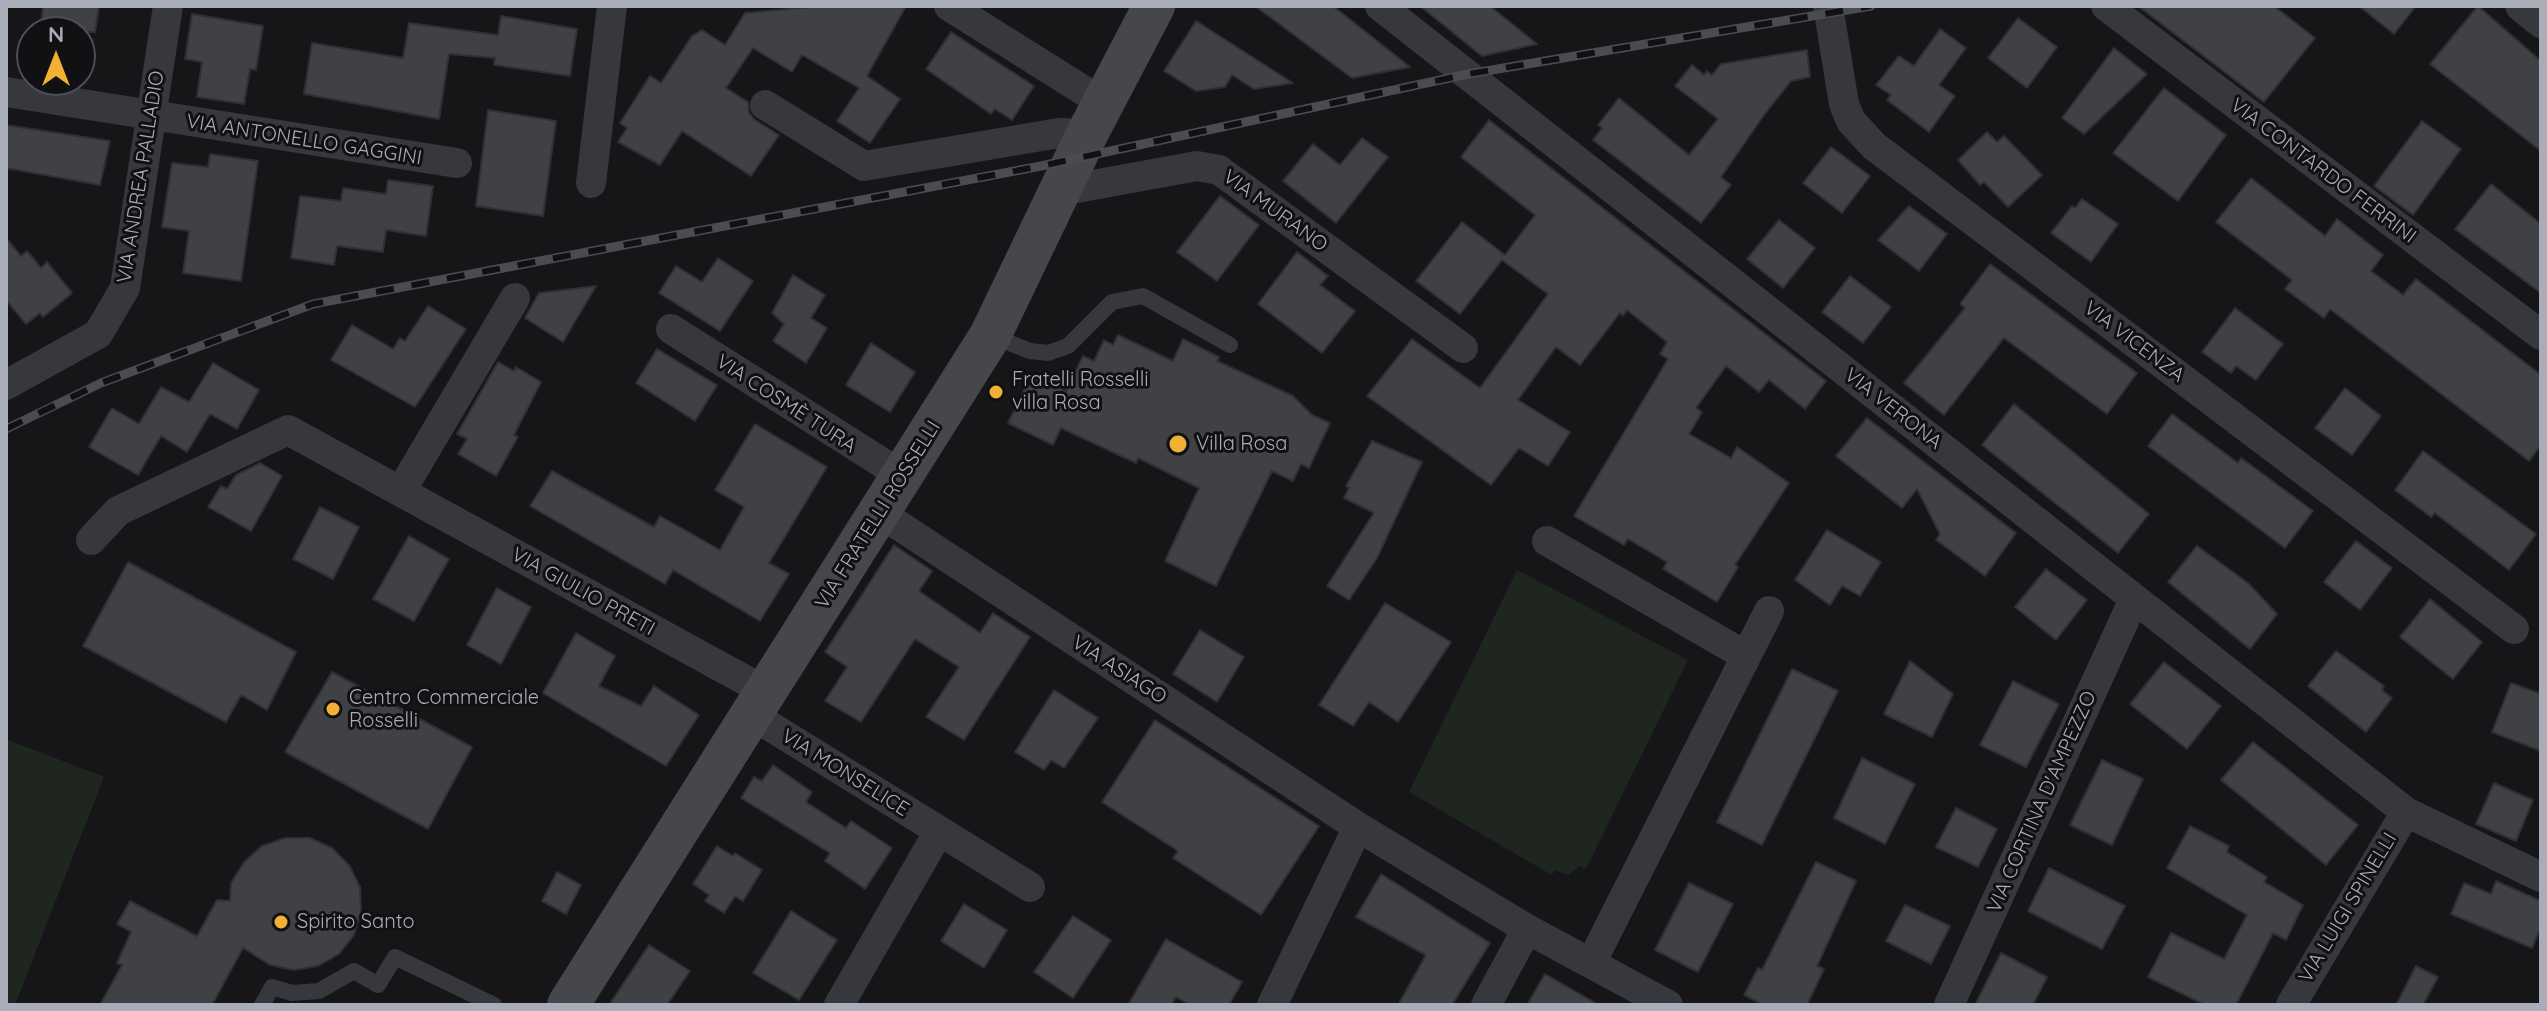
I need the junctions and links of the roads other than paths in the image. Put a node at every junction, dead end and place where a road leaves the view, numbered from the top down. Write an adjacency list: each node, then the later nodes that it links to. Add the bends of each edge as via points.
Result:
1 (168, 6): 12 (street, VIA ANDREA PALLADIO)
2 (612, 6): 15 (street)
3 (949, 6): 13 (street)
4 (1154, 6): 13 (street, VIA FRATELLI ROSSELLI)
5 (1380, 6): 29 (street, VIA VERONA)
6 (1828, 6): 31 (street, VIA VICENZA, via 1844,104 1851,121 1874,146)
7 (2106, 6): 19 (street, VIA CONTARDO FERRINI)
8 (2520, 6): 9 (street)
9 (2541, 23)
10 (6, 92): 12 (street, VIA ANTONELLO GAGGINI)
11 (765, 105): 13 (street, via 864,166 1059,133)
12 (151, 117): 14 (street, VIA ANTONELLO GAGGINI); 23 (street, VIA ANDREA PALLADIO, via 125,288 98,334)
13 (1096, 119): 16 (street, VIA FRATELLI ROSSELLI)
14 (457, 163)
15 (591, 183)
16 (1060, 191): 20 (street, VIA FRATELLI ROSSELLI); 22 (street, VIA MURANO, via 1197,166 1219,170)
17 (515, 298): 25 (street)
18 (671, 329): 24 (street, VIA COSMÈ TURA)
19 (2541, 335)
20 (990, 336): 21 (lane, via 1048,353 1068,346 1112,302 1143,296); 24 (street, VIA FRATELLI ROSSELLI)
21 (1230, 345)
22 (1463, 348)
23 (6, 385)
24 (903, 476): 26 (street, VIA FRATELLI ROSSELLI)
25 (401, 491): 27 (street, VIA GIULIO PRETI, via 288,430 118,511); 33 (street, VIA GIULIO PRETI)
26 (880, 513): 33 (street, VIA FRATELLI ROSSELLI); 35 (street, VIA ASIAGO)
27 (91, 540)
28 (1547, 541): 32 (street)
29 (2134, 599): 34 (street, VIA VERONA); 48 (street, VIA CORTINA D'AMPEZZO)
30 (1769, 611): 32 (street)
31 (2514, 629)
32 (1746, 656): 40 (street)
33 (758, 703): 36 (street, VIA MONSELICE); 43 (street, VIA FRATELLI ROSSELLI)
34 (2406, 812): 37 (street, VIA VERONA); 49 (street, VIA LUIGI SPINELLI)
35 (1358, 827): 39 (street, VIA ASIAGO); 45 (street)
36 (939, 831): 38 (street, VIA MONSELICE); 44 (street)
37 (2541, 877)
38 (1030, 887)
39 (1527, 929): 40 (street, VIA ASIAGO); 46 (street)
40 (1591, 963): 47 (street, VIA ASIAGO)
41 (262, 1005): 42 (lane, via 272,987 292,993 319,991 354,971 378,985 395,957)
42 (494, 1005)
43 (568, 1005)
44 (839, 1005)
45 (1272, 1005)
46 (1486, 1005)
47 (1668, 1005)
48 (1949, 1005)
49 (2291, 1005)

